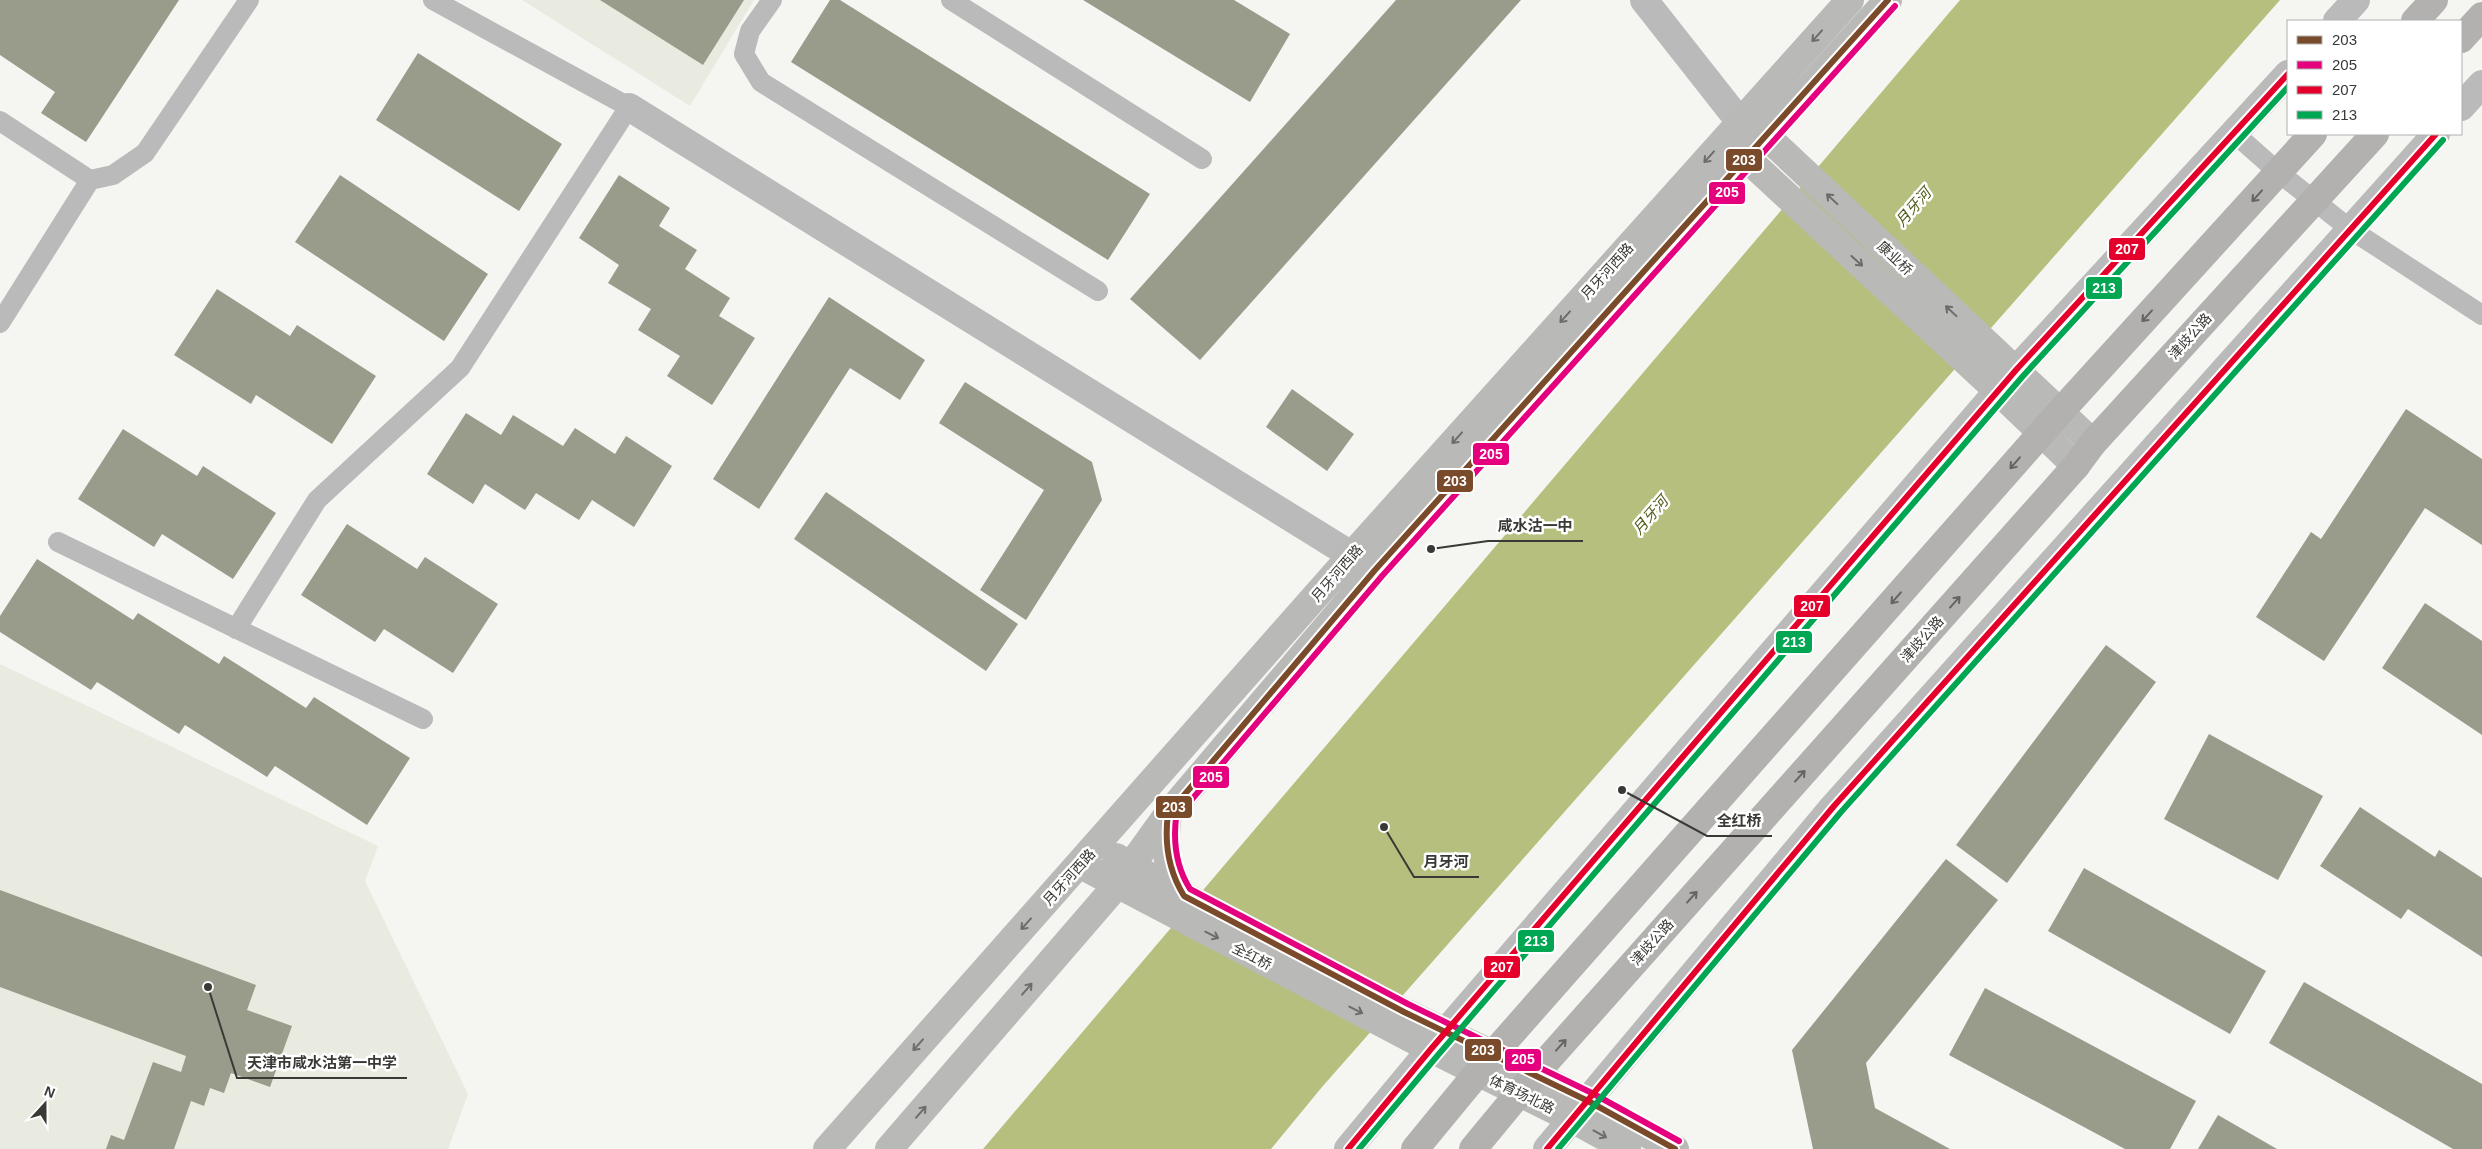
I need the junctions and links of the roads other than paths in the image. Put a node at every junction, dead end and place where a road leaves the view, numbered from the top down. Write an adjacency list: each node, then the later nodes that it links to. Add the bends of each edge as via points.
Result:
1 (249, 0): 28 (lane, via 145,153 113,175)
2 (433, 0): 17 (lane)
3 (772, 0): 31 (lane, via 750,31 744,54 761,82)
4 (951, 0): 26 (lane)
5 (1644, 0): 19 (street)
6 (1850, 0): 19 (street, 月牙河西路, one-way to 19)
7 (1888, 0): 21 (street, 月牙河西路)
8 (2356, 0): 11 (street)
9 (2434, 0): 12 (main road)
10 (2482, 16): 13 (main road)
11 (2337, 20)
12 (2416, 20)
13 (2462, 38)
14 (2287, 75): 20 (street)
15 (2482, 84): 16 (street)
16 (2462, 106)
17 (629, 108): 41 (street); 43 (lane, via 460,368 317,500)
18 (0, 120): 28 (lane)
19 (1740, 122): 21 (street, 康业桥); 25 (street); 41 (street, 月牙河西路, one-way to 41)
20 (2234, 133): 27 (lane); 34 (street)
21 (1766, 135): 25 (street, 月牙河西路); 34 (street, 康业桥, one-way to 21)
22 (2312, 135): 27 (main road)
23 (2374, 135): 29 (main road, 津歧公路)
24 (2435, 135): 30 (street)
25 (1746, 157): 35 (street, 康业桥, one-way to 35); 42 (street, 月牙河西路)
26 (1202, 159)
27 (2278, 172): 29 (lane); 36 (main road, one-way to 36)
28 (90, 180): 33 (lane)
29 (2314, 200): 30 (lane); 38 (main road, 津歧公路)
30 (2350, 228): 32 (lane); 54 (street, via 1834,806)
31 (1098, 291)
32 (2482, 315)
33 (0, 322)
34 (2016, 370): 35 (street); 36 (street, 康业桥)
35 (2000, 392): 37 (street, 康业桥); 51 (street)
36 (2060, 412): 37 (main road); 38 (street, 康业桥)
37 (2042, 433): 39 (street, 康业桥); 52 (main road, one-way to 52)
38 (2093, 443): 39 (main road, 津歧公路)
39 (2076, 466): 53 (main road, 津歧公路, one-way to 39)
40 (58, 542): 43 (lane)
41 (1351, 556): 42 (street); 45 (street, 月牙河西路)
42 (1375, 570): 46 (street, 月牙河西路)
43 (236, 629): 44 (lane)
44 (422, 719)
45 (1140, 796): 47 (street, 月牙河西路); 48 (street, via 1130,818)
46 (1168, 814): 48 (street, 月牙河西路); 49 (street, via 1164,838)
47 (1088, 855): 48 (street, 全红桥); 55 (street, 月牙河西路, one-way to 55)
48 (1124, 876): 49 (street, 全红桥); 56 (street, 月牙河西路, one-way to 48)
49 (1177, 904): 50 (street, 全红桥)
50 (1397, 1019): 51 (street, 体育场北路)
51 (1438, 1040): 52 (street, 体育场北路); 57 (street)
52 (1486, 1063): 53 (street, 体育场北路); 58 (main road)
53 (1527, 1083): 54 (street, 体育场北路); 59 (main road, 津歧公路)
54 (1580, 1110): 60 (street); 61 (street, 体育场北路, one-way to 61); 62 (street, 体育场北路)
55 (827, 1149)
56 (889, 1149)
57 (1348, 1149)
58 (1415, 1149)
59 (1473, 1149)
60 (1547, 1149)
61 (1628, 1149)
62 (1675, 1149)

